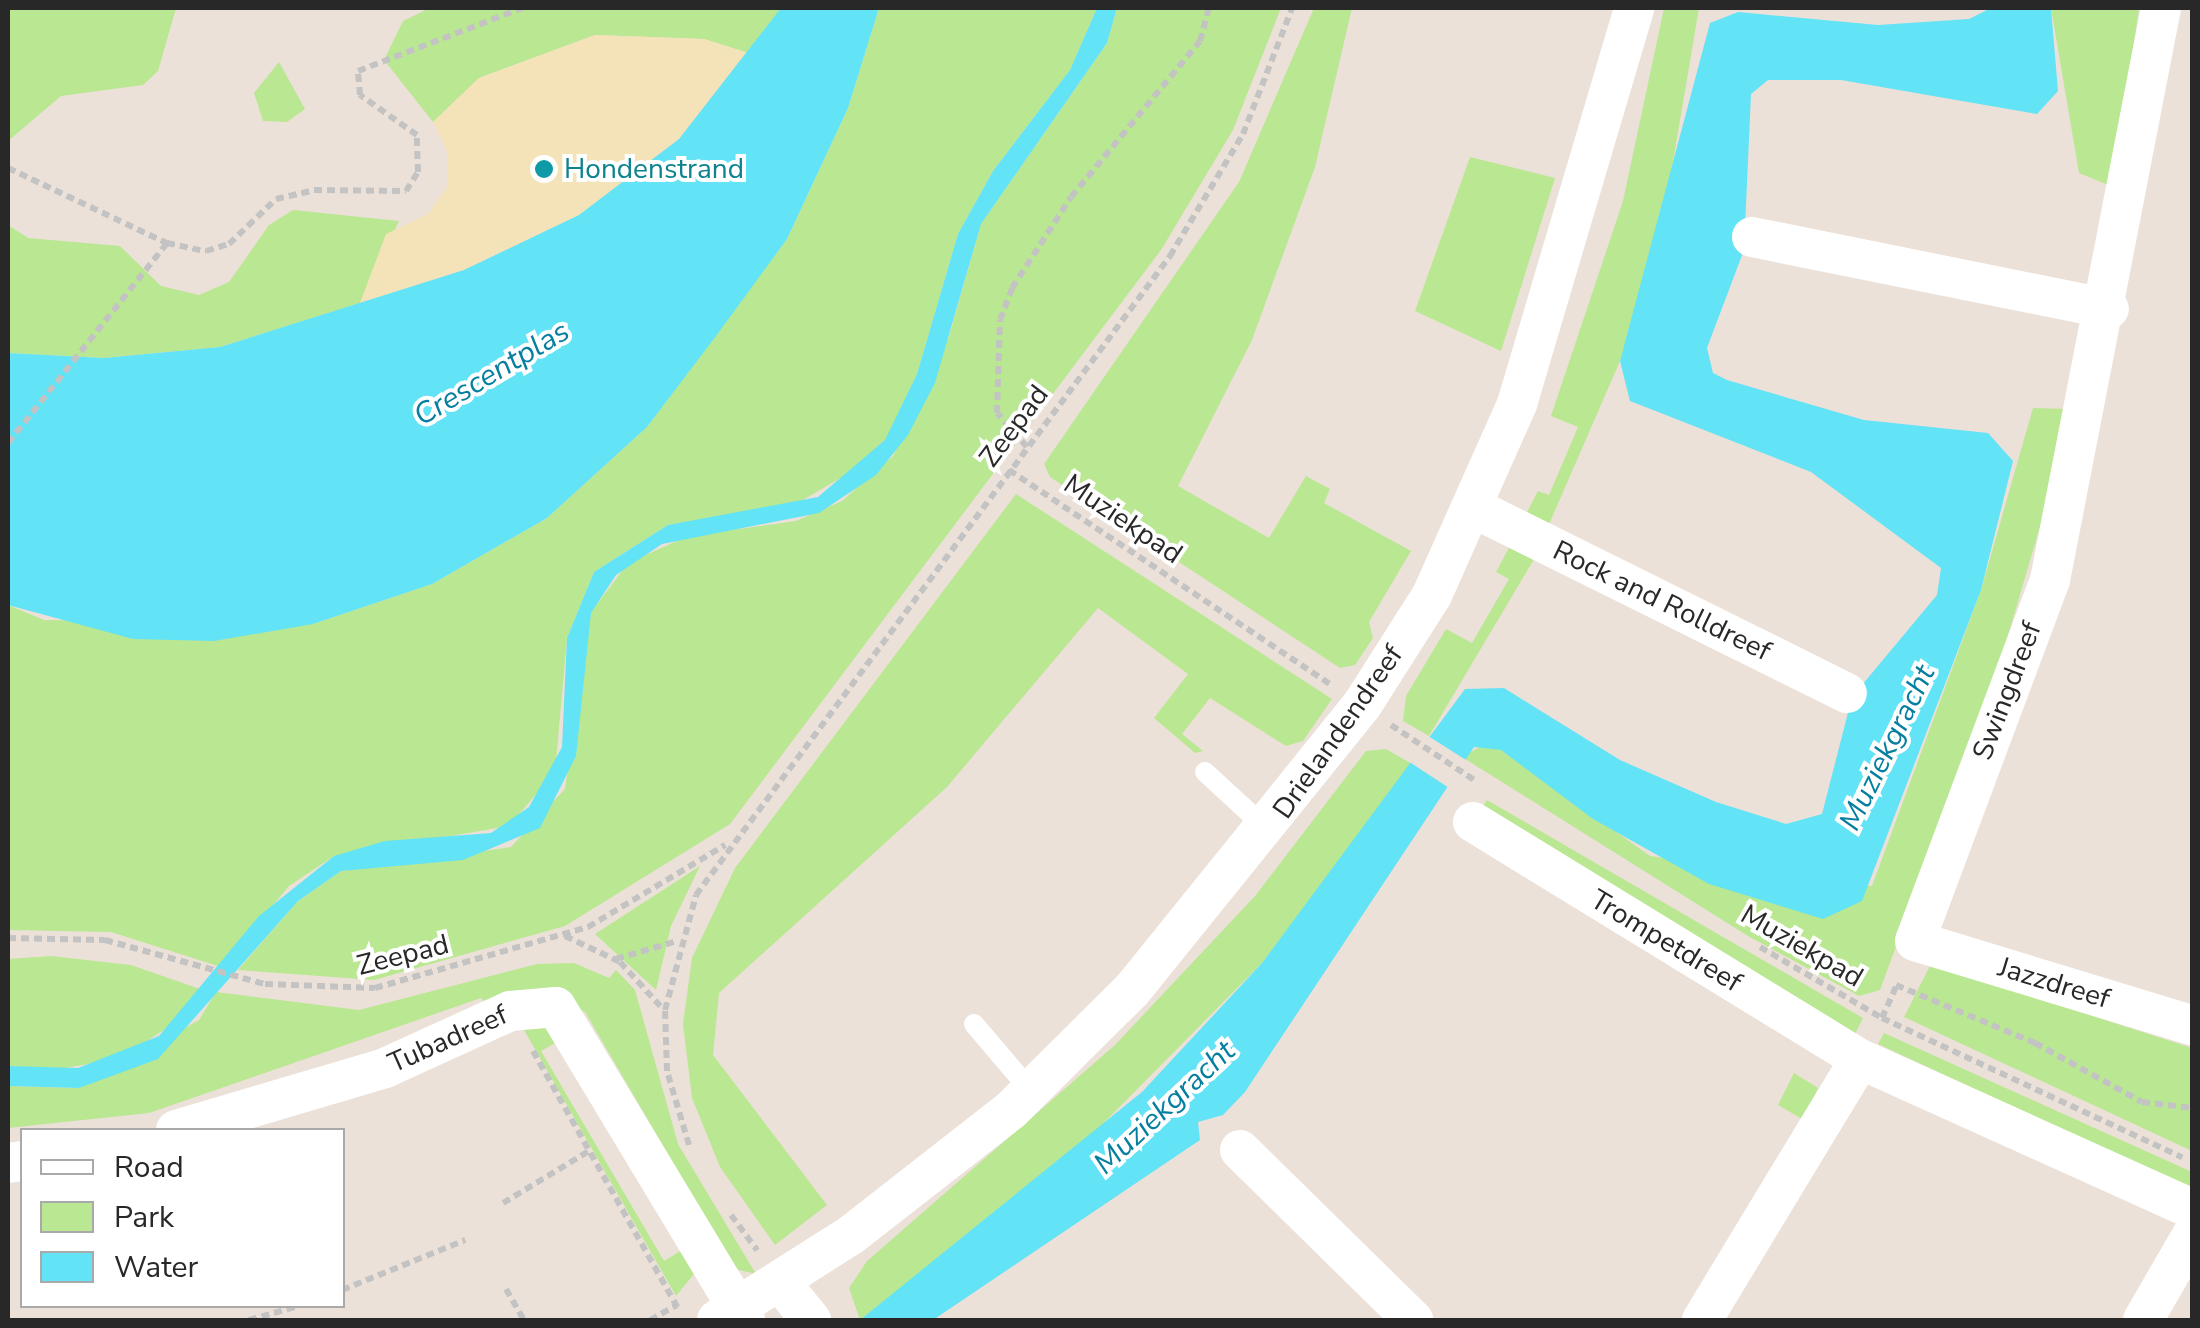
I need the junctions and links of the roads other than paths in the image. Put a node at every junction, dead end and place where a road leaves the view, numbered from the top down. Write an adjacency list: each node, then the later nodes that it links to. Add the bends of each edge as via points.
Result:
1 (1634, 8): 5 (street, Drielandendreef, via 1562,271)
2 (2161, 8): 4 (street, Swingdreef)
3 (1752, 237): 4 (street)
4 (2109, 309): 10 (street, Swingdreef, via 2050,580)
5 (1476, 509): 6 (street, Rock and Rolldreef); 9 (street, Drielandendreef, via 1362,706)
6 (1848, 693)
7 (1205, 772): 9 (lane)
8 (1479, 804): 13 (street, Trompetdreef)
9 (1268, 830): 14 (street, Drielandendreef)
10 (1914, 941): 12 (street, Jazzdreef)
11 (974, 1024): 14 (lane)
12 (2192, 1025)
13 (1860, 1059): 17 (street, Trompetdreef); 23 (street)
14 (1030, 1091): 19 (street, Drielandendreef)
15 (183, 1128): 20 (street, Tubadreef, via 385,1068 510,1011 556,1007)
16 (1240, 1150): 22 (street)
17 (2192, 1209)
18 (2192, 1235): 24 (street)
19 (781, 1283): 20 (street, Tubadreef); 21 (street)
20 (733, 1317)
21 (810, 1320)
22 (1413, 1320)
23 (1702, 1320)
24 (2142, 1320)

